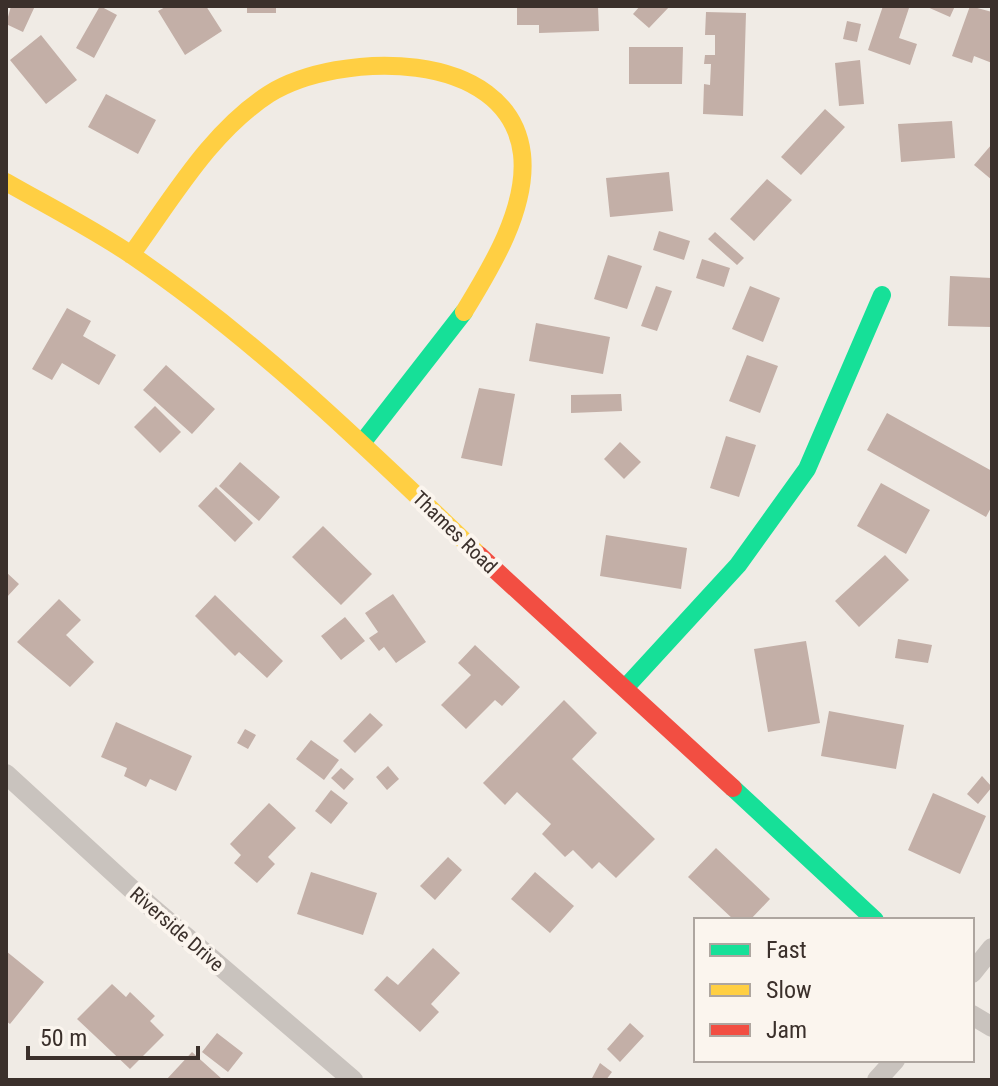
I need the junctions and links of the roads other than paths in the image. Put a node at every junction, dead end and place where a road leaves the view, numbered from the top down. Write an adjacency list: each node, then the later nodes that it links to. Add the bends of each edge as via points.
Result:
1 (6, 182): 2 (street, Thames Road)
2 (131, 255): 4 (street, Thames Road, via 220,321); 4 (street, via 199,162 251,107 299,80 356,66 406,63 449,72 494,98 514,128 522,165 514,212 480,285 442,347)
3 (882, 295): 5 (street, via 807,469 738,565)
4 (362, 443): 5 (street, Thames Road)
5 (625, 688): 7 (street, Thames Road)
6 (6, 774): 13 (street, Riverside Drive)
7 (873, 918)
8 (992, 948): 9 (street)
9 (974, 970)
10 (974, 1016): 11 (street)
11 (992, 1027)
12 (893, 1062): 14 (street)
13 (353, 1080)
14 (877, 1080)

